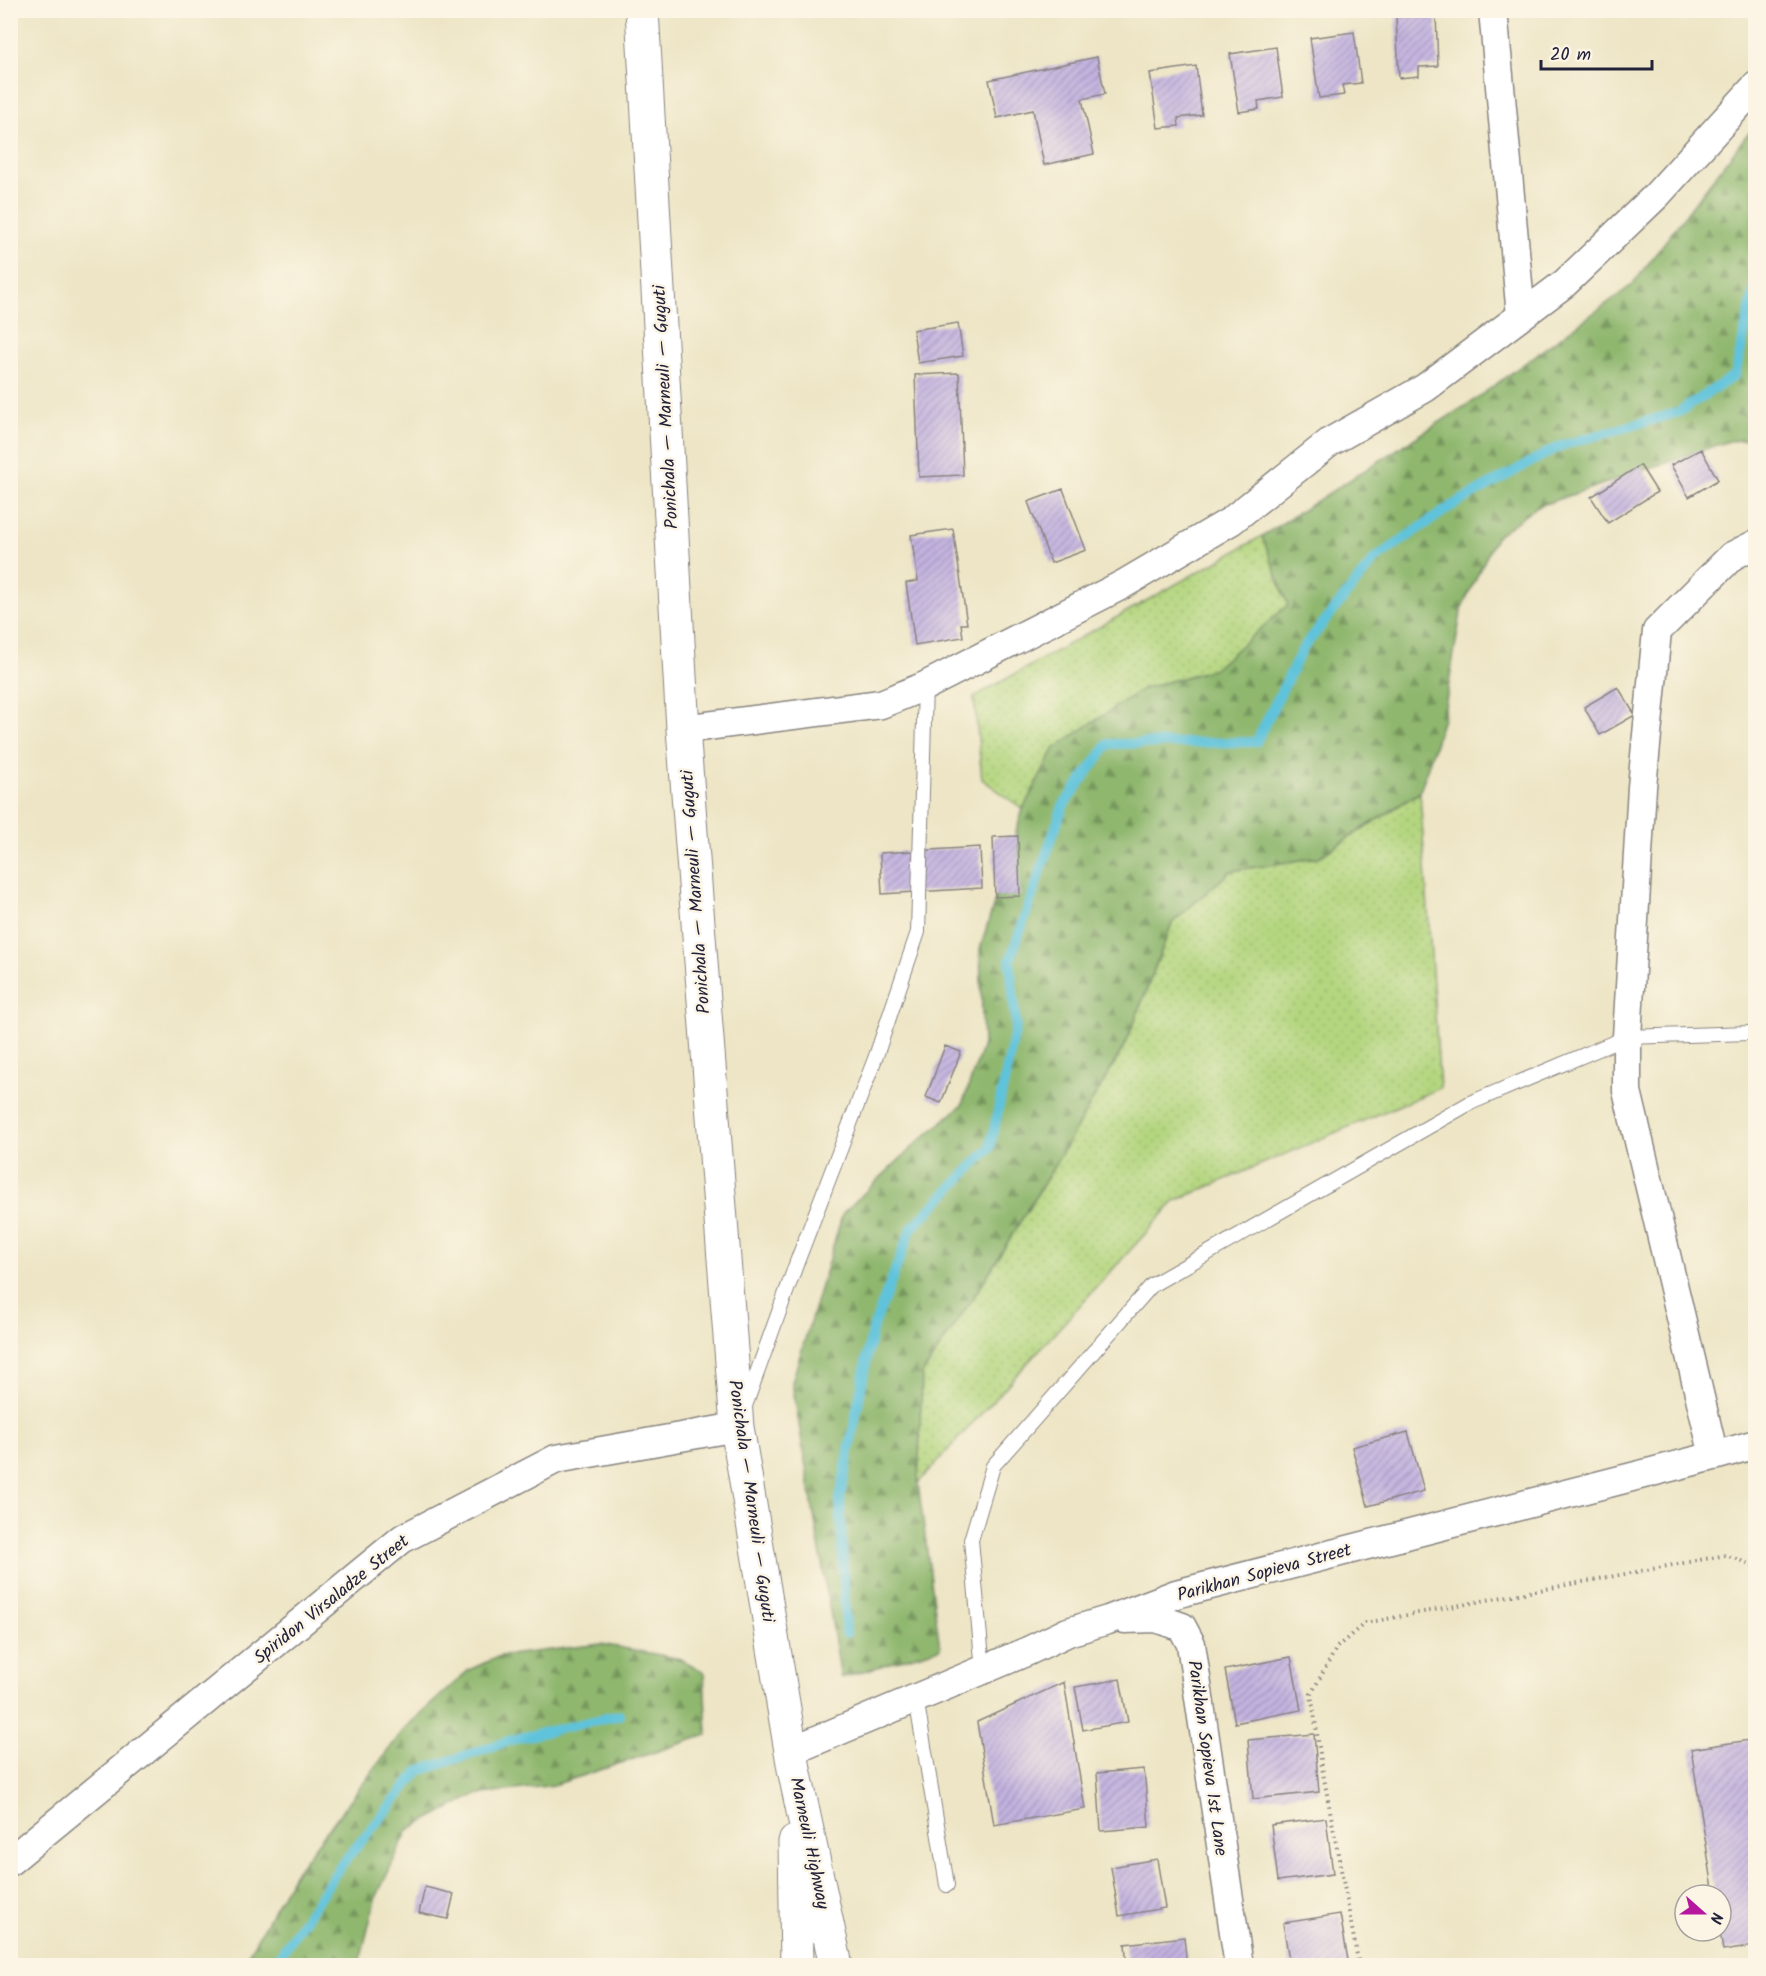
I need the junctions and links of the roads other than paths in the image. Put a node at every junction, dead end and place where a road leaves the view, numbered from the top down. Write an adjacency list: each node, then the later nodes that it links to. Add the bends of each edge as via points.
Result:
1 (642, 10): 7 (highway, Ponichala — Marneuli — Guguti)
2 (1493, 10): 4 (street)
3 (1755, 86): 4 (street, via 1656,196 1565,283)
4 (1521, 316): 6 (street, via 1425,388 1330,442 1231,521 1122,585)
5 (1755, 544): 9 (street, via 1732,556 1656,631)
6 (925, 686): 7 (street, via 881,704); 10 (lane, via 918,932 876,1056)
7 (683, 729): 10 (highway, Ponichala — Marneuli — Guguti)
8 (1755, 1030): 9 (lane)
9 (1627, 1037): 12 (street, via 1627,1091); 14 (lane, via 1470,1103 1152,1285 993,1466 971,1540)
10 (737, 1427): 16 (highway, Ponichala — Marneuli — Guguti); 17 (street, Spiridon Virsaladze Street, via 556,1458 402,1539)
11 (1755, 1444): 12 (street, Parikhan Sopieva Street)
12 (1714, 1456): 13 (street, Parikhan Sopieva Street, via 1176,1594)
13 (1108, 1620): 14 (street, Parikhan Sopieva Street, via 1068,1632); 21 (street, Parikhan Sopieva 1st Lane, via 1156,1618 1182,1627 1191,1644)
14 (983, 1670): 15 (street, Parikhan Sopieva Street)
15 (916, 1698): 16 (street, Parikhan Sopieva Street); 18 (lane)
16 (792, 1760): 19 (highway, Marneuli Highway); 20 (highway, Marneuli Highway)
17 (10, 1861)
18 (947, 1885)
19 (797, 1965)
20 (836, 1965)
21 (1239, 1965)

